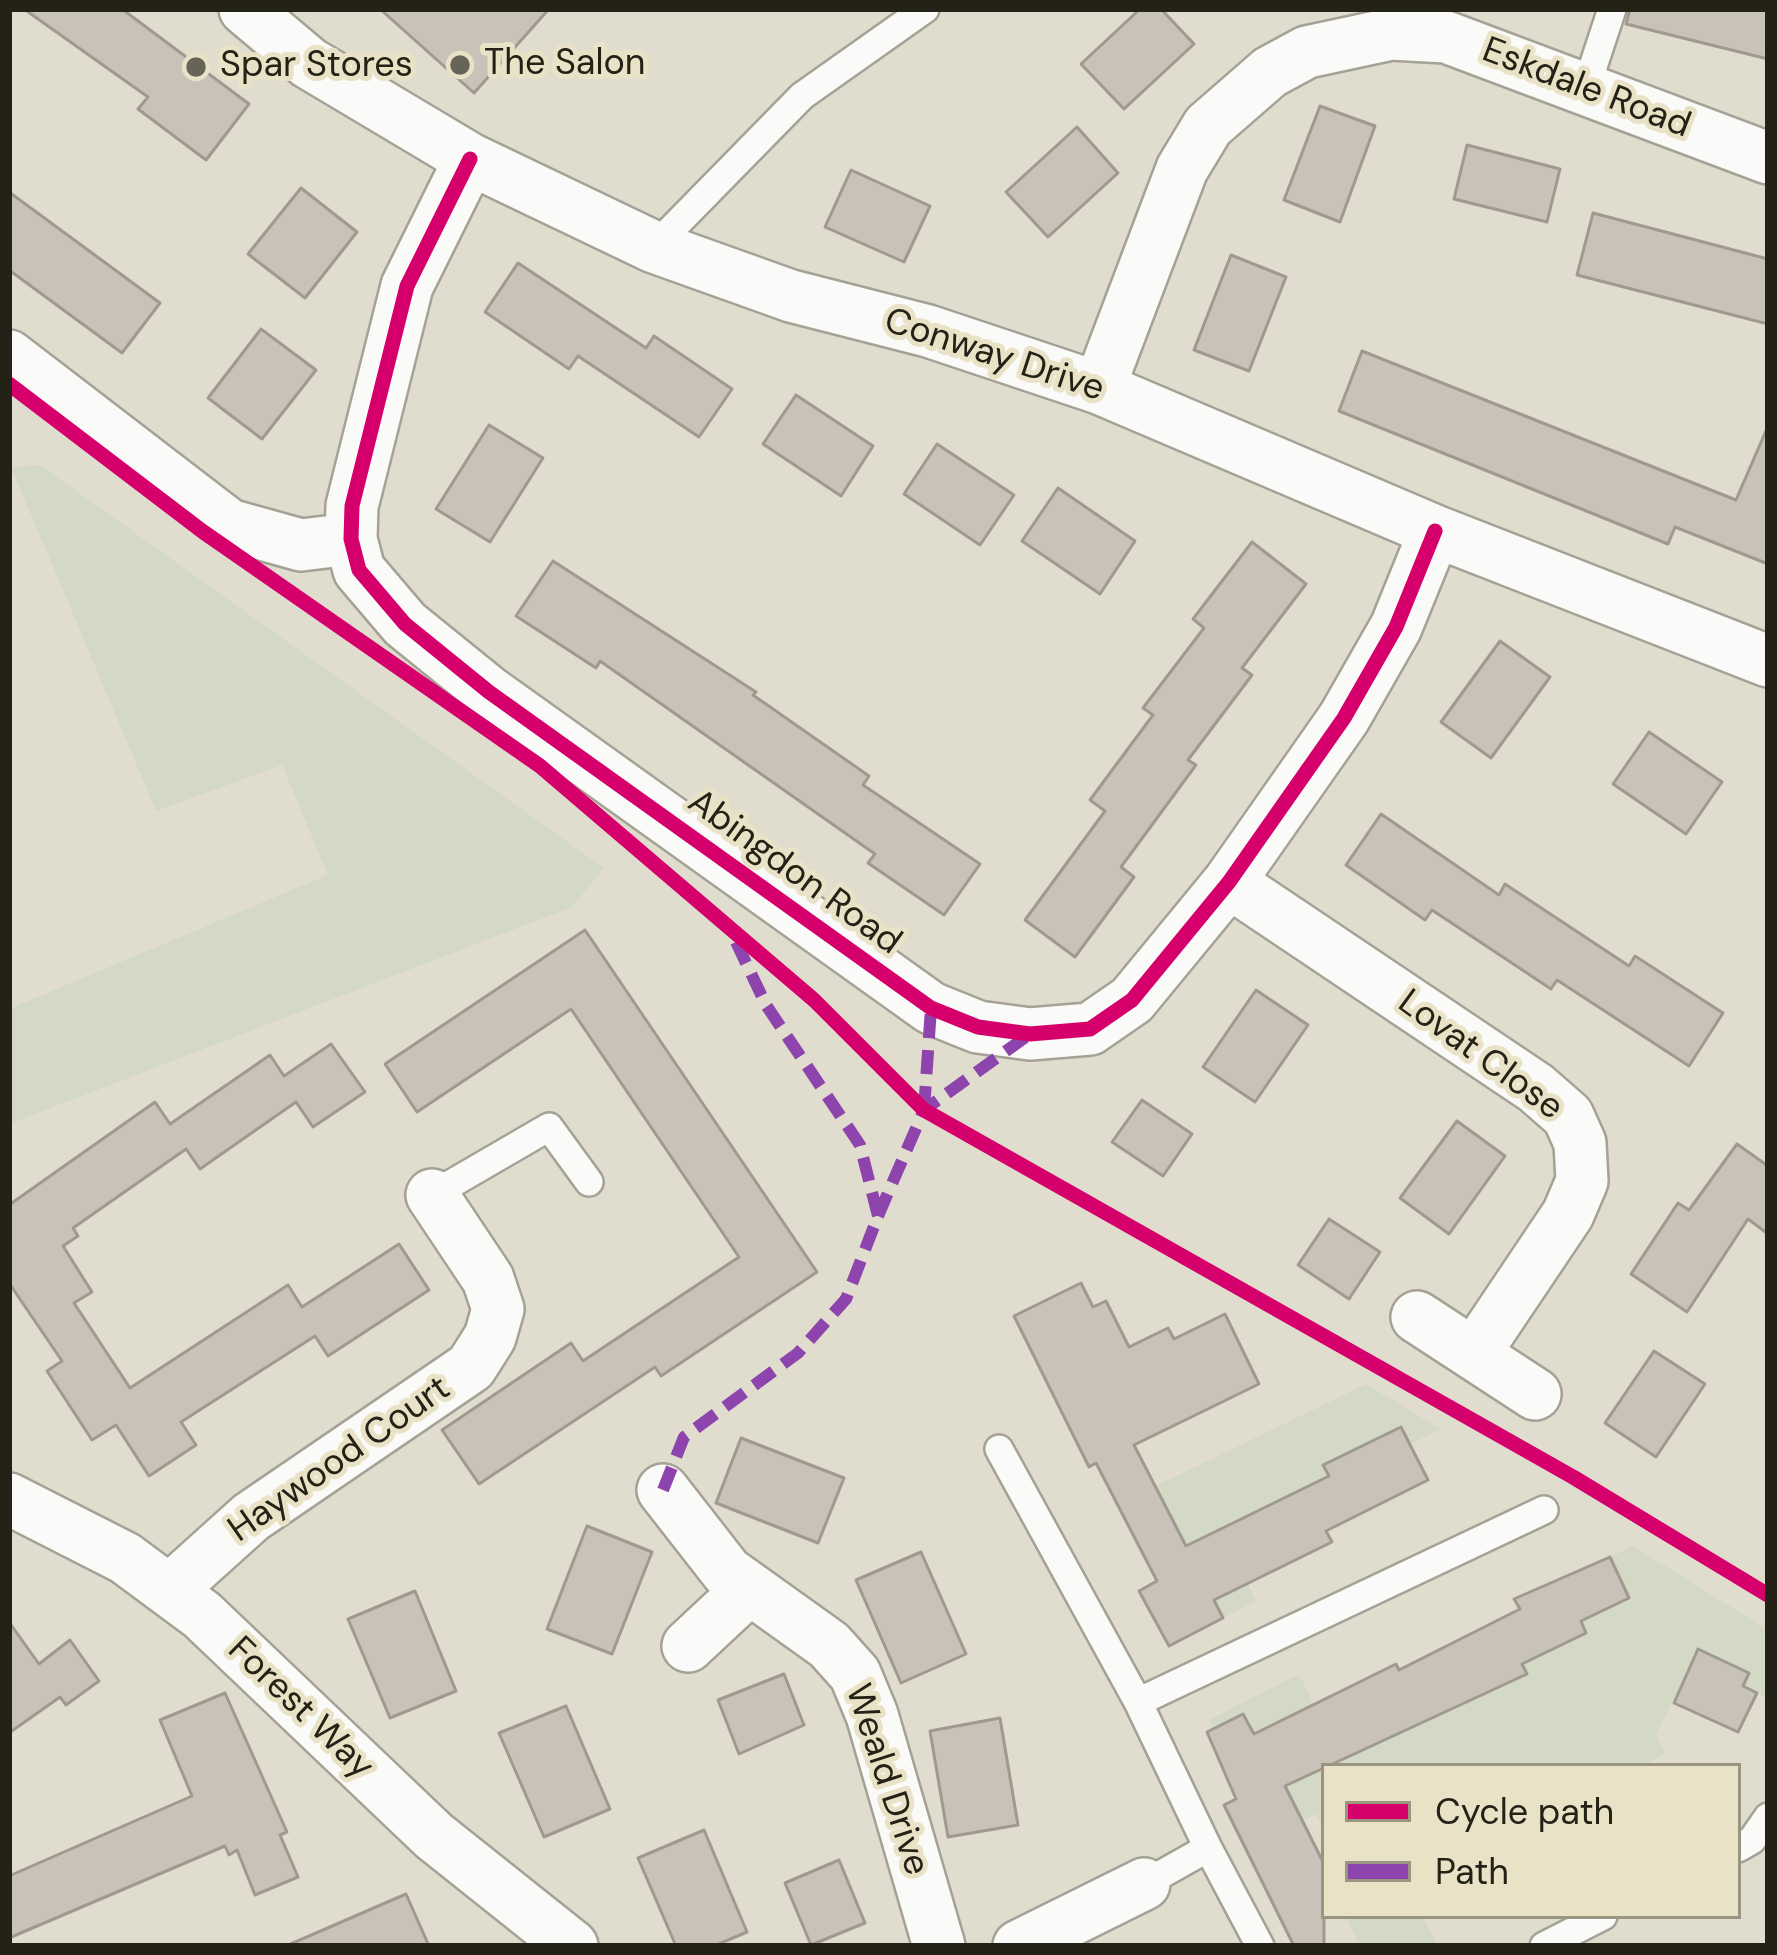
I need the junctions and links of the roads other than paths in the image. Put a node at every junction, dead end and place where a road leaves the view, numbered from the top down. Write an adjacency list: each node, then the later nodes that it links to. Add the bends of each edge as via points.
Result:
1 (244, 9): 6 (street, Conway Drive, via 309,63)
2 (925, 9): 7 (lane, via 802,96)
3 (1612, 9): 4 (lane)
4 (1586, 88): 5 (street, Eskdale Road); 9 (street, Eskdale Road, via 1466,43 1410,35 1307,52 1270,72 1208,126 1182,170)
5 (1768, 158)
6 (470, 160): 7 (street, Conway Drive); 11 (street, via 406,286 358,470)
7 (654, 247): 9 (street, Conway Drive)
8 (9, 356): 11 (street, via 229,525 301,545)
9 (1099, 388): 10 (street, Conway Drive)
10 (1436, 531): 12 (street, Conway Drive); 13 (street, Abingdon Road, via 1396,627 1344,718)
11 (351, 539): 13 (street, Abingdon Road, via 359,569 405,624 489,692 931,1008 978,1027 1030,1034 1090,1029 1132,1000)
12 (1768, 662)
13 (1229, 883): 17 (street, Lovat Close, via 1568,1116 1580,1143 1582,1181)
14 (590, 1182): 15 (lane, via 549,1127)
15 (432, 1195): 24 (street, Haywood Court, via 488,1279 498,1309 471,1367 288,1489)
16 (1417, 1317): 17 (street)
17 (1474, 1354): 18 (street)
18 (1535, 1394)
19 (999, 1449): 26 (lane)
20 (663, 1490): 23 (street, Weald Drive)
21 (9, 1499): 24 (street, Forest Way)
22 (1544, 1510): 26 (lane)
23 (749, 1589): 25 (street); 33 (street, Weald Drive, via 829,1645 855,1674)
24 (170, 1590): 32 (street, Forest Way, via 434,1836)
25 (688, 1646)
26 (1138, 1702): 29 (lane)
27 (1768, 1817): 28 (lane)
28 (1741, 1846)
29 (1208, 1848): 30 (lane); 35 (lane)
30 (1144, 1884): 34 (street)
31 (1598, 1919): 36 (lane)
32 (572, 1946)
33 (939, 1946)
34 (1019, 1946)
35 (1260, 1946)
36 (1544, 1946)

